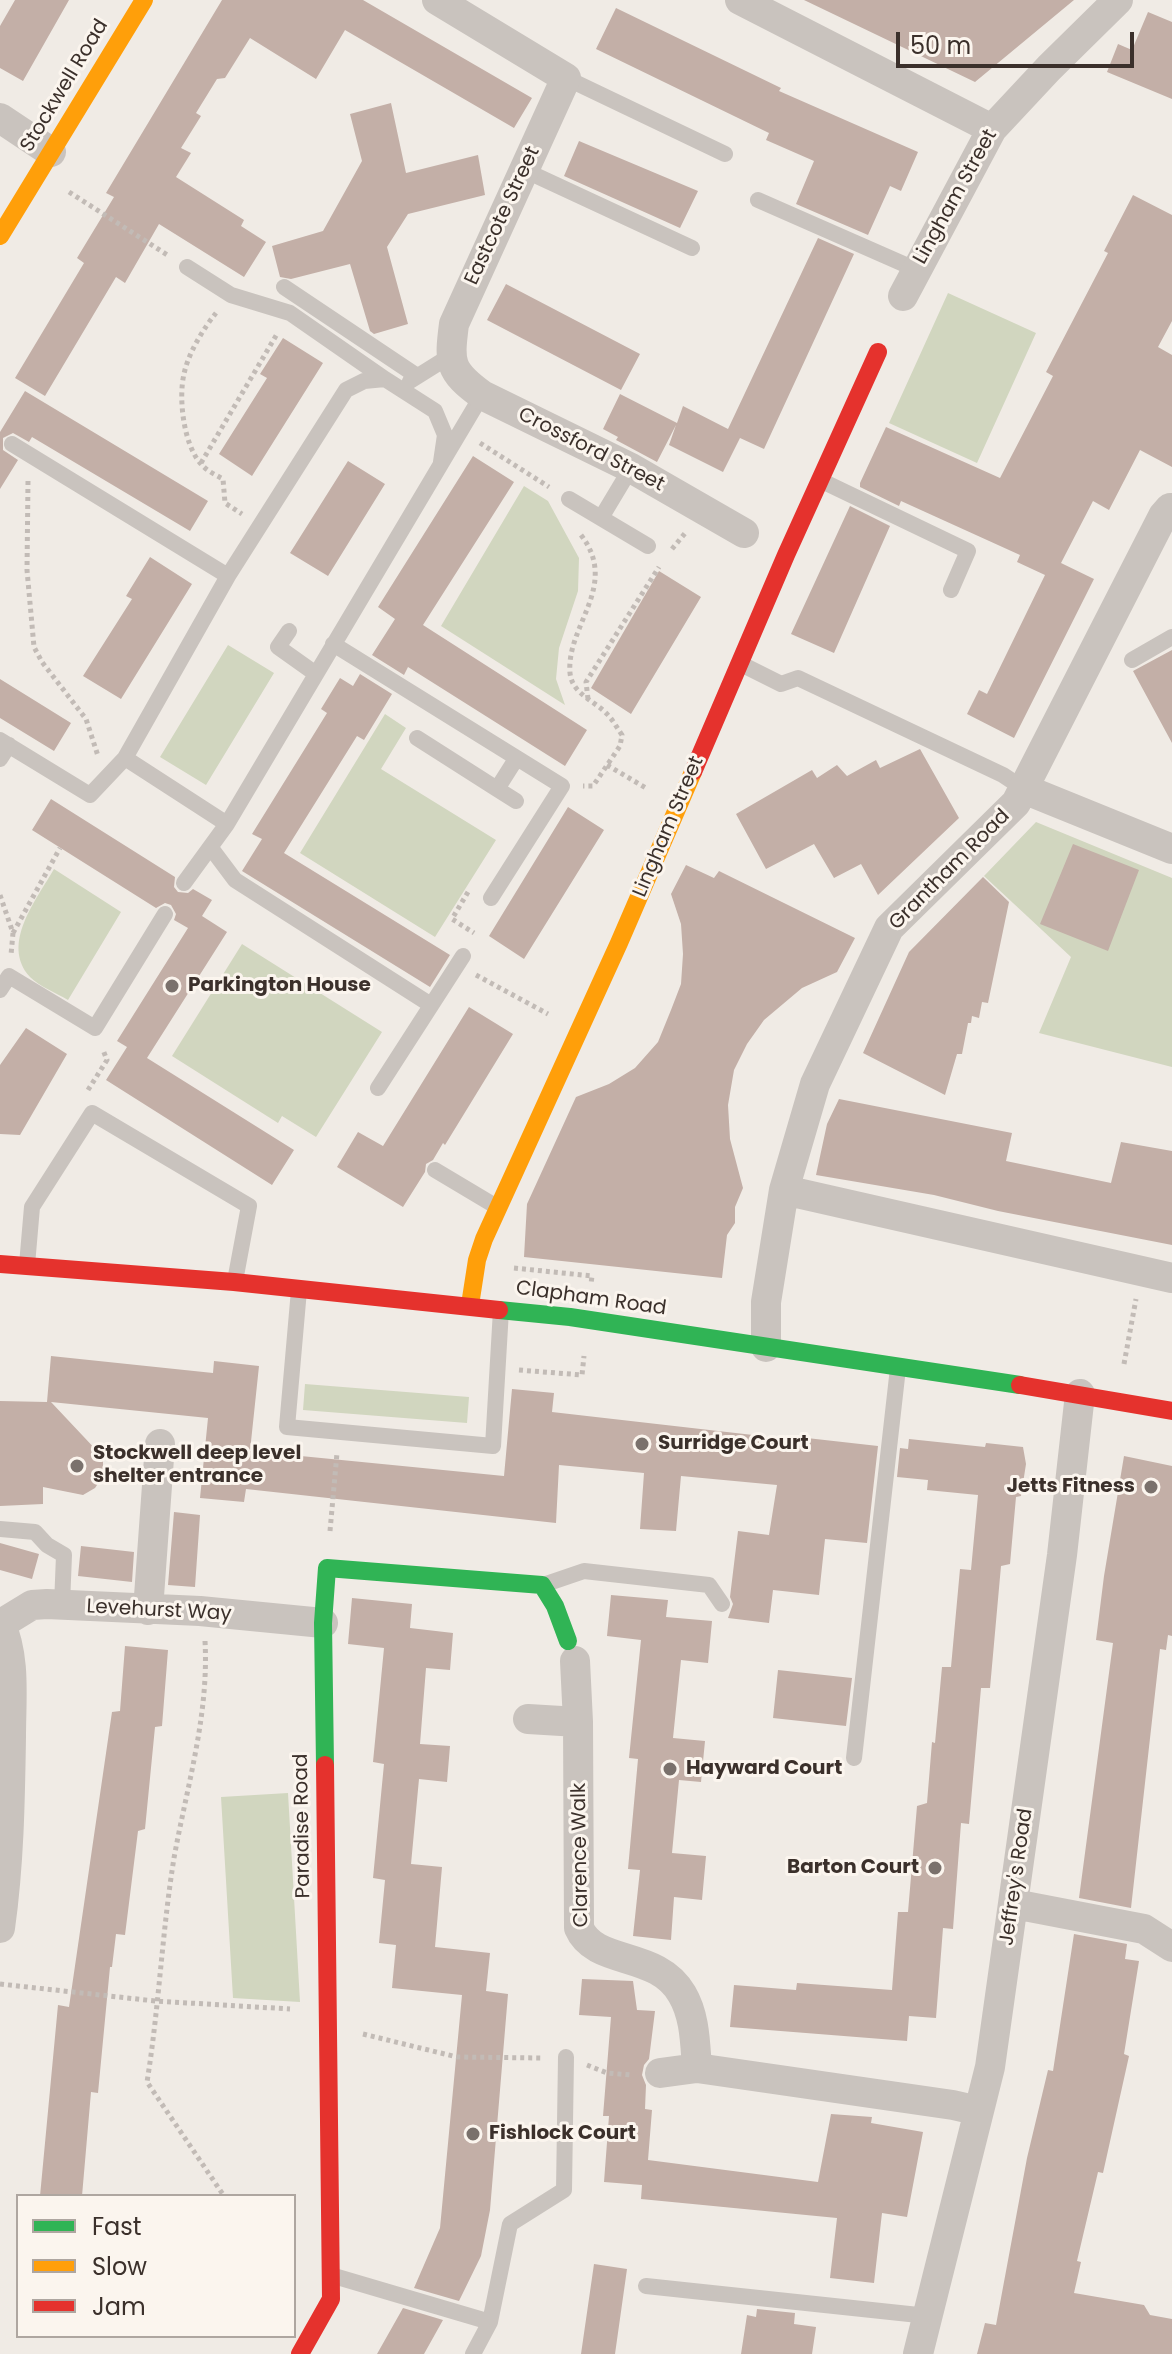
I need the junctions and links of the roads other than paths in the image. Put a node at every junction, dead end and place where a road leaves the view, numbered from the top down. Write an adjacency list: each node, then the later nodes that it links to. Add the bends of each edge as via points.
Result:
1 (144, 0): 8 (main road, Stockwell Road)
2 (437, 0): 5 (street)
3 (740, 0): 7 (street)
4 (1118, 0): 7 (street, Lingham Street)
5 (566, 78): 9 (lane); 10 (street, Eastcote Street)
6 (0, 118): 8 (street)
7 (992, 129): 15 (street, Lingham Street)
8 (51, 152): 12 (main road, Stockwell Road)
9 (725, 154)
10 (524, 170): 13 (lane); 18 (street, Eastcote Street, via 454,324)
11 (758, 200): 15 (lane)
12 (0, 236)
13 (692, 248)
14 (187, 267): 20 (lane, via 231,295 290,313)
15 (909, 282)
16 (284, 287): 19 (lane)
17 (878, 352): 25 (main road, Lingham Street)
18 (450, 356): 19 (lane); 21 (street, Crossford Street, via 460,379)
19 (417, 376): 20 (lane)
20 (392, 384): 23 (lane, via 435,411 445,435); 31 (lane, via 364,381 346,390)
21 (482, 395): 23 (lane); 24 (street, Crossford Street)
22 (12, 444): 31 (lane)
23 (441, 462): 35 (lane)
24 (631, 468): 28 (lane); 30 (street, Crossford Street)
25 (820, 481): 30 (main road, Lingham Street); 32 (lane, via 968,551)
26 (569, 499): 28 (lane)
27 (1172, 509): 44 (street, Grantham Road, via 1163,516)
28 (601, 518): 29 (lane)
29 (648, 546)
30 (786, 555): 37 (main road, Lingham Street)
31 (228, 576): 41 (lane)
32 (951, 590)
33 (289, 631): 38 (lane, via 278,647)
34 (1172, 637): 36 (lane)
35 (333, 644): 38 (lane); 42 (lane)
36 (1132, 660)
37 (740, 664): 44 (lane, via 781,684 798,678); 58 (main road, Lingham Street)
38 (316, 674): 46 (lane)
39 (417, 738): 43 (lane)
40 (3, 748): 41 (lane, via 90,795)
41 (125, 758): 46 (lane)
42 (516, 759): 43 (lane); 50 (lane, via 562,786)
43 (497, 789): 45 (lane)
44 (1024, 789): 48 (street); 57 (street, Grantham Road, via 1016,803 889,928 815,1084)
45 (516, 801)
46 (227, 824): 47 (lane)
47 (211, 848): 49 (lane); 54 (lane, via 235,880)
48 (1172, 849)
49 (184, 883)
50 (491, 898)
51 (165, 914): 53 (lane, via 95,1028)
52 (460, 961): 54 (lane)
53 (5, 983)
54 (431, 1005): 55 (lane)
55 (378, 1088)
56 (435, 1170): 58 (lane)
57 (784, 1190): 61 (street); 66 (street, Grantham Road, via 766,1302)
58 (498, 1208): 64 (main road, Lingham Street, via 477,1260)
59 (0, 1264): 60 (main road, Clapham Road)
60 (27, 1267): 62 (main road, Clapham Road); 62 (lane, via 32,1207 92,1113 249,1206)
61 (1172, 1278)
62 (234, 1282): 63 (main road, Clapham Road)
63 (299, 1288): 64 (main road, Clapham Road); 65 (lane, via 287,1427 493,1446)
64 (470, 1305): 65 (main road, Clapham Road)
65 (501, 1308): 66 (main road, Clapham Road)
66 (766, 1347): 67 (main road, Clapham Road)
67 (898, 1367): 68 (main road, Clapham Road); 81 (lane)
68 (1080, 1394): 69 (main road, Clapham Road); 83 (street, Jeffrey's Road)
69 (1172, 1411)
70 (160, 1444): 75 (street)
71 (0, 1529): 74 (lane, via 35,1532 64,1555)
72 (542, 1585): 73 (lane, via 584,1571 709,1585); 77 (main road, Paradise Road, via 327,1568); 78 (main road)
73 (722, 1604)
74 (62, 1605): 75 (street, Levehurst Way); 76 (street, Levehurst Way, via 32,1605)
75 (148, 1610): 77 (street, Levehurst Way)
76 (1, 1623): 82 (street, via 12,1680)
77 (323, 1623): 90 (main road, Paradise Road)
78 (571, 1651): 80 (street, Clarence Walk)
79 (528, 1719): 80 (street)
80 (578, 1722): 87 (street, Clarence Walk, via 579,1928 592,1947 640,1961 674,1983 691,2015)
81 (854, 1758)
82 (5, 1832): 84 (street)
83 (1014, 1904): 85 (street, via 1144,1929); 89 (street, Jeffrey's Road)
84 (0, 1928)
85 (1172, 1947)
86 (566, 2057): 93 (lane, via 564,2190 510,2224)
87 (697, 2068): 88 (street); 89 (street)
88 (660, 2073)
89 (979, 2111): 92 (street, Jeffrey's Road)
90 (330, 2275): 93 (lane); 94 (main road, Paradise Road, via 331,2299)
91 (646, 2286): 92 (lane)
92 (928, 2316): 96 (street, Jeffrey's Road)
93 (490, 2322): 95 (lane)
94 (300, 2354)
95 (473, 2354)
96 (918, 2354)

